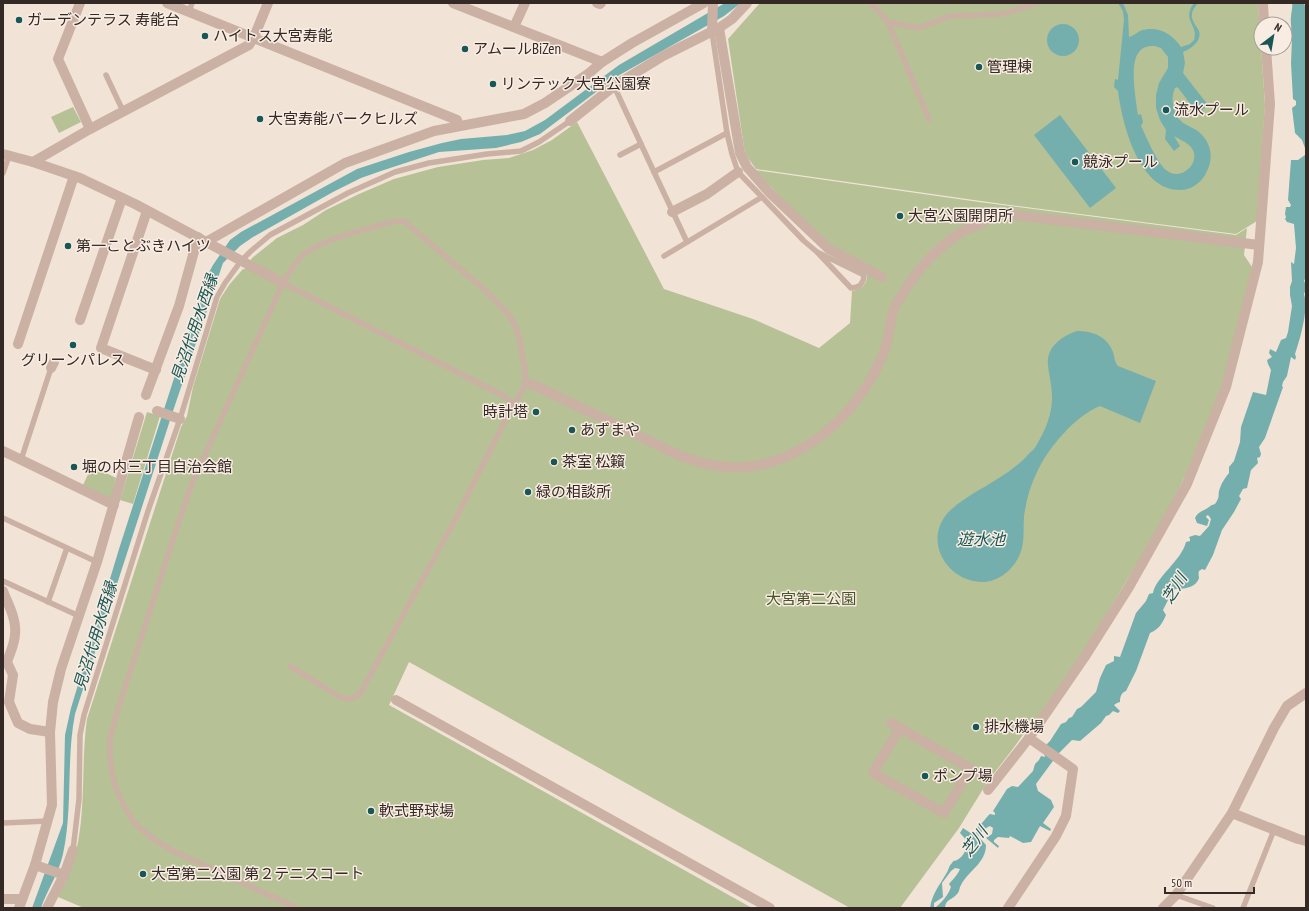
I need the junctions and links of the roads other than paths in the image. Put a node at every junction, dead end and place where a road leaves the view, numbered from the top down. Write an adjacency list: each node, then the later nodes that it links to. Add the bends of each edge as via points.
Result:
1 (80, 3): 29 (street, via 58,59)
2 (167, 3): 15 (street)
3 (268, 3): 20 (street)
4 (453, 3): 14 (street)
5 (524, 3): 18 (street)
6 (597, 3): 7 (street)
7 (601, 3)
8 (704, 3): 22 (street, via 632,42)
9 (714, 3): 19 (street)
10 (747, 3): 19 (street, via 732,19)
11 (871, 3): 17 (lane)
12 (1036, 3): 17 (lane, via 1003,14 950,16 919,28)
13 (1263, 3): 16 (street)
14 (467, 6): 18 (street)
15 (191, 7): 20 (street)
16 (1264, 16)
17 (888, 22): 26 (lane)
18 (514, 28): 22 (street)
19 (715, 30): 24 (street, via 663,56); 30 (lane); 49 (street, via 740,153 747,167 769,192 829,249)
20 (254, 37): 25 (street, via 249,45); 28 (street, via 457,120)
21 (1267, 56): 45 (street, via 1270,104)
22 (602, 62): 28 (street, via 545,103 524,114)
23 (106, 75): 25 (lane)
24 (614, 86): 27 (street); 31 (lane)
25 (123, 112): 29 (street)
26 (929, 119)
27 (570, 121): 48 (lane, via 521,151 429,163 395,172 348,193 270,236)
28 (459, 126): 43 (street, via 434,130 345,164)
29 (90, 129): 34 (street)
30 (727, 134): 35 (lane); 36 (lane)
31 (641, 144): 33 (lane); 35 (lane)
32 (6, 155): 34 (street); 37 (lane)
33 (620, 155)
34 (33, 162): 38 (street)
35 (654, 172): 42 (lane)
36 (738, 172): 39 (lane); 42 (street, via 707,194)
37 (3, 173)
38 (74, 176): 40 (street); 52 (street)
39 (762, 196): 44 (lane); 46 (lane)
40 (122, 198): 41 (street); 51 (street)
41 (147, 211): 43 (street); 54 (street, via 101,348)
42 (672, 212): 44 (lane)
43 (205, 242): 48 (street); 54 (street)
44 (687, 242): 47 (lane)
45 (1259, 245): 55 (street, via 998,213 982,224 964,230 940,247 915,274 895,307 885,347 870,382 842,417 825,433 791,455 754,466 712,465 690,459); 77 (street, via 1258,262 1226,387 1191,476 1129,587)
46 (817, 252): 46 (lane, via 864,275 863,282 858,287 850,288)
47 (664, 256)
48 (238, 259): 50 (street); 60 (lane, via 217,297)
49 (882, 276)
50 (283, 283): 55 (lane, via 289,271 307,252 318,246 392,222 404,222 487,292 509,316 520,341); 58 (lane, via 504,396 512,403); 91 (lane, via 193,481 117,712 110,739 110,760 114,783 124,806 135,824 154,840)
51 (80, 320)
52 (19, 341)
53 (52, 365): 62 (lane)
54 (156, 370): 56 (street)
55 (526, 383): 58 (lane)
56 (146, 395)
57 (157, 411): 60 (street)
58 (511, 412): 71 (lane, via 360,694 347,700 340,698)
59 (139, 417): 63 (street)
60 (178, 418): 84 (lane, via 84,715 80,735 79,799)
61 (3, 451): 62 (street)
62 (21, 460): 63 (street)
63 (114, 505): 66 (street)
64 (3, 518): 65 (lane)
65 (67, 548): 66 (lane); 69 (lane)
66 (97, 562): 70 (street)
67 (3, 581): 69 (lane)
68 (3, 591): 76 (street, via 16,632 7,662 13,675 9,702 18,723)
69 (48, 602): 70 (lane)
70 (79, 616): 76 (street, via 61,669 53,702)
71 (290, 666)
72 (1306, 693): 79 (street, via 1287,706 1277,722)
73 (396, 700): 92 (street)
74 (891, 723): 75 (street)
75 (900, 728): 78 (street); 78 (street, via 873,773 944,813)
76 (50, 732): 80 (street, via 52,805)
77 (1029, 738): 78 (street, via 991,786); 93 (street, via 1073,769 1066,816 1056,836)
78 (970, 769)
79 (1232, 813): 82 (street); 87 (street)
80 (48, 821): 81 (lane); 85 (street)
81 (3, 823)
82 (1274, 830): 83 (street); 96 (lane)
83 (1306, 840)
84 (73, 850): 86 (street)
85 (35, 865): 86 (street); 89 (street)
86 (64, 875): 90 (street)
87 (1176, 895): 94 (street); 95 (lane)
88 (3, 899): 89 (street)
89 (21, 903)
90 (47, 908)
91 (297, 908)
92 (770, 908)
93 (1008, 908)
94 (1163, 908)
95 (1213, 908)
96 (1243, 908)

